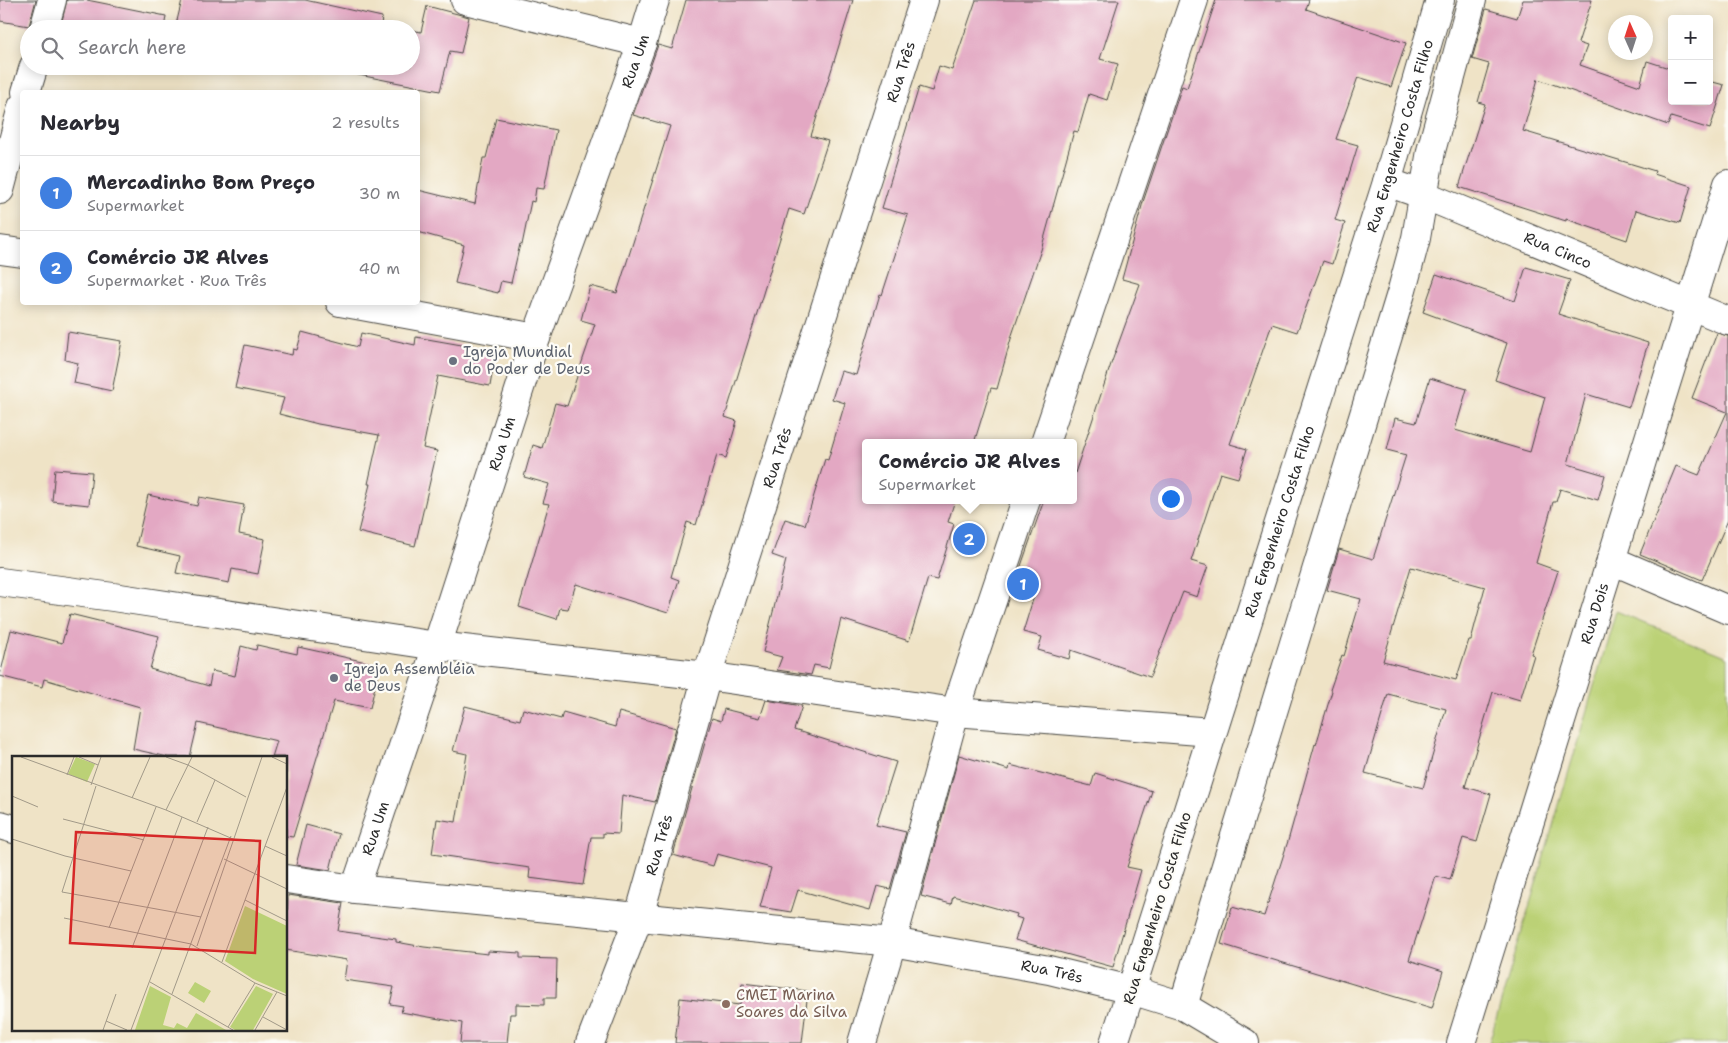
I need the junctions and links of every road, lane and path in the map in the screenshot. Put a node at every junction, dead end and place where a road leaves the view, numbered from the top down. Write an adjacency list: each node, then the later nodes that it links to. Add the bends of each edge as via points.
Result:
1 (52, 0): 8 (street)
2 (465, 0): 9 (street)
3 (655, 0): 9 (street, Rua Um)
4 (924, 0): 29 (street, Rua Três)
5 (1194, 0): 23 (street)
6 (1440, 0): 13 (street, Rua Engenheiro Costa Filho)
7 (1472, 0): 16 (street, Rua Engenheiro Costa Filho, via 1431,151)
8 (46, 20)
9 (642, 43): 22 (street, Rua Um)
10 (31, 75): 11 (street)
11 (27, 90)
12 (20, 115): 15 (street)
13 (1387, 182): 16 (street, Rua Cinco); 31 (street, Rua Engenheiro Costa Filho)
14 (1728, 184): 20 (street, Rua Dois)
15 (0, 190)
16 (1424, 195): 20 (street, Rua Cinco); 37 (street, Rua Engenheiro Costa Filho, via 1402,290)
17 (0, 250): 18 (street)
18 (20, 253)
19 (356, 305): 22 (street)
20 (1690, 306): 21 (street, Rua Cinco); 25 (street, Rua Dois)
21 (1728, 321)
22 (536, 338): 28 (street, Rua Um)
23 (1046, 439)
24 (1025, 504): 30 (street)
25 (1610, 560): 27 (street); 42 (street, Rua Dois)
26 (0, 582): 28 (street)
27 (1728, 610)
28 (437, 646): 29 (street); 33 (street, Rua Um)
29 (707, 676): 30 (street); 34 (street, Rua Três)
30 (955, 712): 31 (street); 35 (street)
31 (1212, 732): 36 (street, Rua Engenheiro Costa Filho)
32 (288, 879): 33 (street, Rua Três)
33 (355, 889): 34 (street, Rua Três)
34 (639, 916): 35 (street, Rua Três); 38 (street, Rua Três)
35 (892, 942): 36 (street, Rua Três, via 1049,970); 39 (street)
36 (1131, 990): 37 (street, Rua Três); 40 (street, Rua Engenheiro Costa Filho)
37 (1183, 1006): 41 (street, Rua Três)
38 (590, 1043)
39 (862, 1043)
40 (1114, 1043)
41 (1245, 1043)
42 (1461, 1043)

